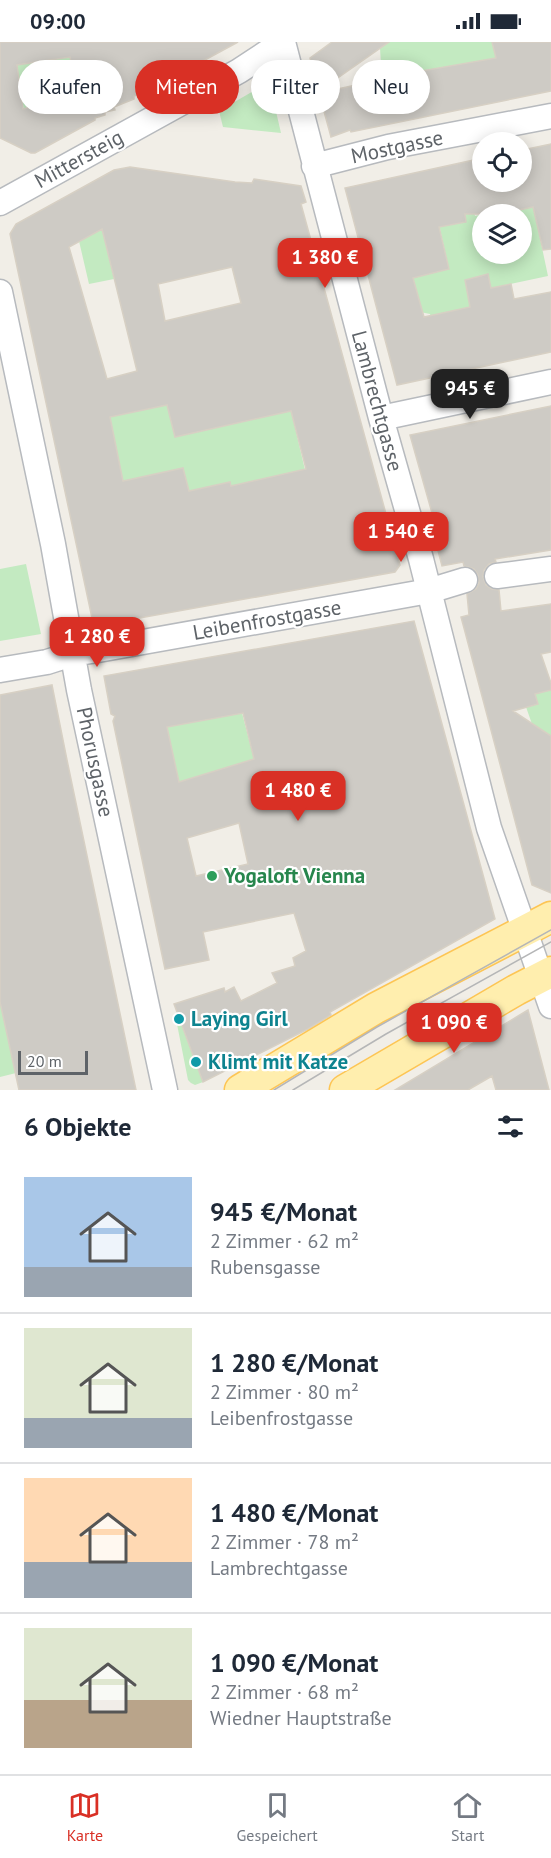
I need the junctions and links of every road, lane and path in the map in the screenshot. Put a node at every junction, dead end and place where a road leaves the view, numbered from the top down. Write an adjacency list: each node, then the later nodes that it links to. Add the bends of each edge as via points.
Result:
1 (283, 42): 3 (street, Lambrechtgasse); 4 (street, Mittersteig, via 239,71)
2 (551, 116): 3 (street, Mostgasse, via 388,147)
3 (314, 166): 7 (street, Lambrechtgasse)
4 (0, 203)
5 (0, 292): 12 (street, Phorusgasse)
6 (551, 382): 7 (street)
7 (381, 418): 11 (street, Lambrechtgasse)
8 (551, 569): 9 (street)
9 (497, 576)
10 (465, 580): 11 (street, Leibenfrostgasse)
11 (429, 591): 12 (street, Leibenfrostgasse); 15 (street, Lambrechtgasse, via 489,828)
12 (72, 654): 13 (street, Leibenfrostgasse); 18 (street, Phorusgasse)
13 (0, 670)
14 (551, 917): 15 (main road)
15 (525, 932): 16 (street, Lambrechtgasse); 19 (main road, via 376,1008)
16 (547, 975): 17 (street, Lambrechtgasse); 20 (main road)
17 (551, 1006)
18 (165, 1090)
19 (240, 1090)
20 (345, 1090)

